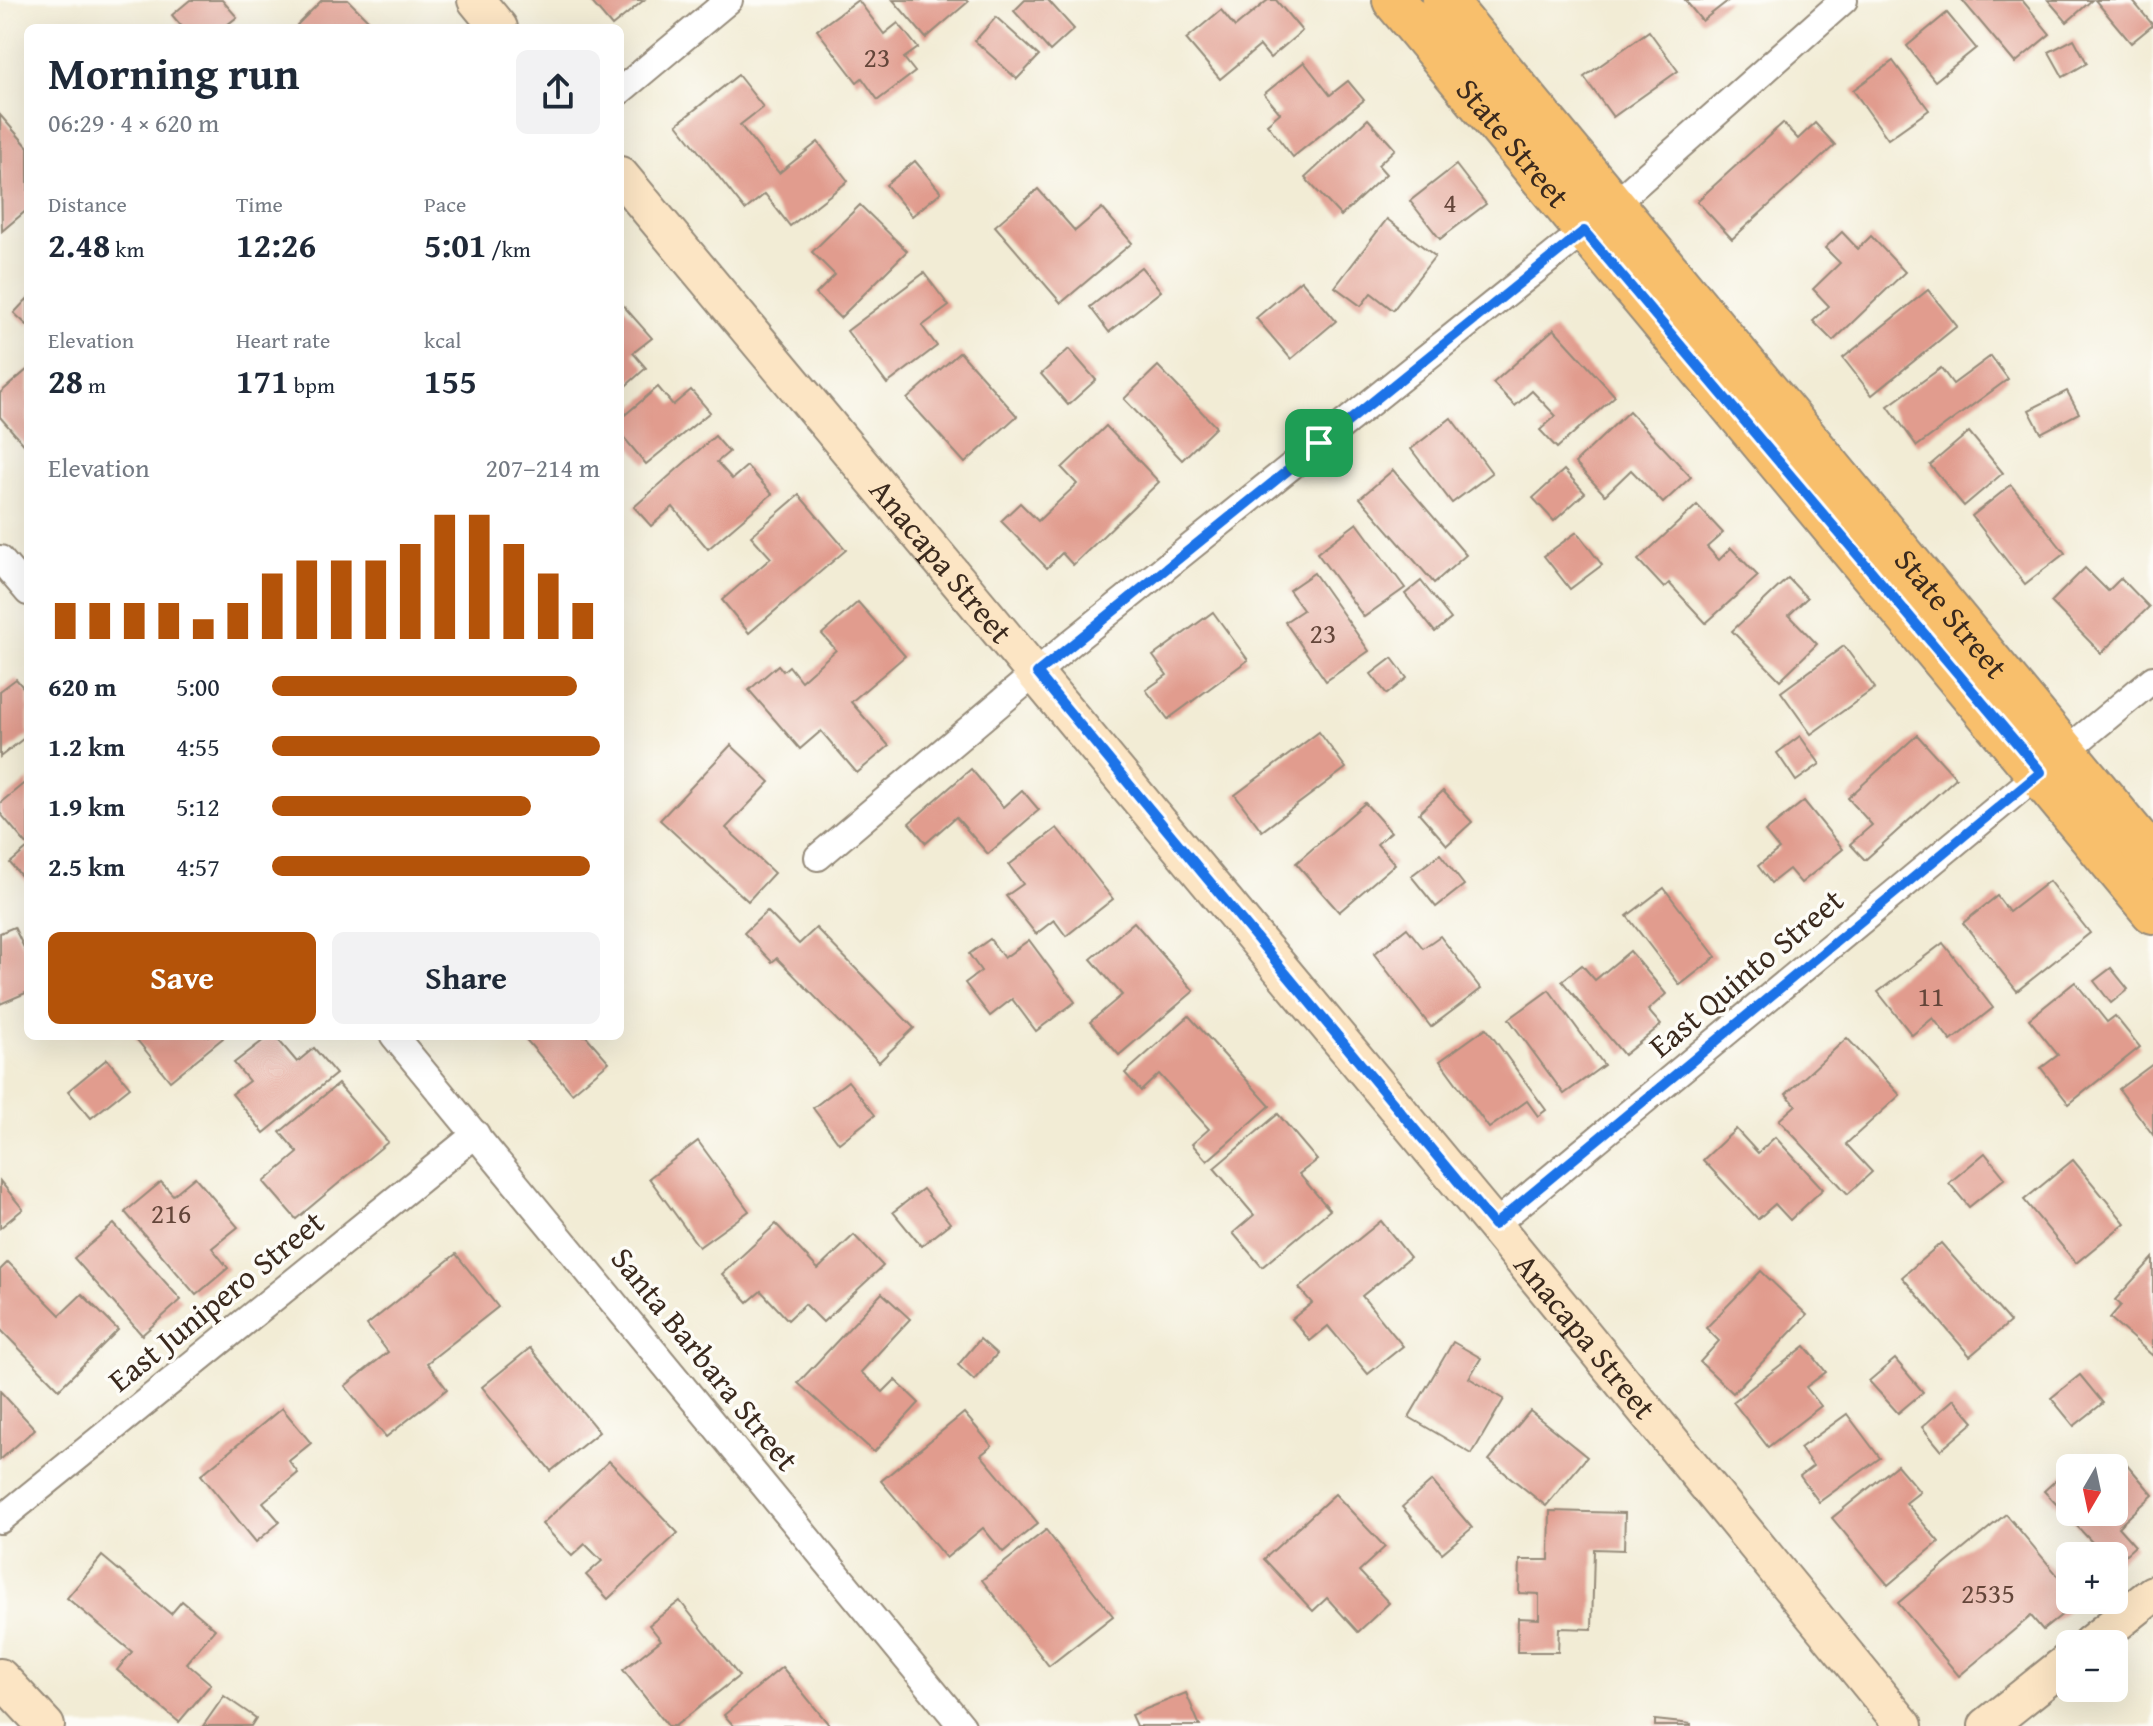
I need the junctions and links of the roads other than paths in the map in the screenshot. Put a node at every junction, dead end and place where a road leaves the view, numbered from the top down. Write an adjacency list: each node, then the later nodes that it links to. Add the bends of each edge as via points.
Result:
1 (476, 0): 6 (street)
2 (729, 0): 7 (street)
3 (1394, 0): 9 (main road, State Street)
4 (1444, 0): 9 (main road, State Street)
5 (1844, 0): 9 (street)
6 (496, 24)
7 (624, 88)
8 (624, 180): 10 (street, Anacapa Street)
9 (1598, 219): 10 (street); 12 (main road, State Street)
10 (1037, 673): 13 (street); 18 (street, Anacapa Street)
11 (2153, 679): 12 (street, East Quinto Street)
12 (2053, 762): 14 (main road, State Street); 15 (main road, State Street); 18 (street, East Quinto Street)
13 (818, 857)
14 (2153, 858)
15 (2153, 912)
16 (397, 1040): 17 (street, Santa Barbara Street)
17 (476, 1134): 19 (street, East Junipero Street); 25 (street, Santa Barbara Street)
18 (1494, 1225): 26 (street, Anacapa Street)
19 (0, 1520)
20 (2153, 1594): 21 (street)
21 (2108, 1630)
22 (2056, 1671): 27 (street)
23 (0, 1677): 24 (street)
24 (46, 1726)
25 (962, 1726)
26 (1904, 1726)
27 (1987, 1726)

